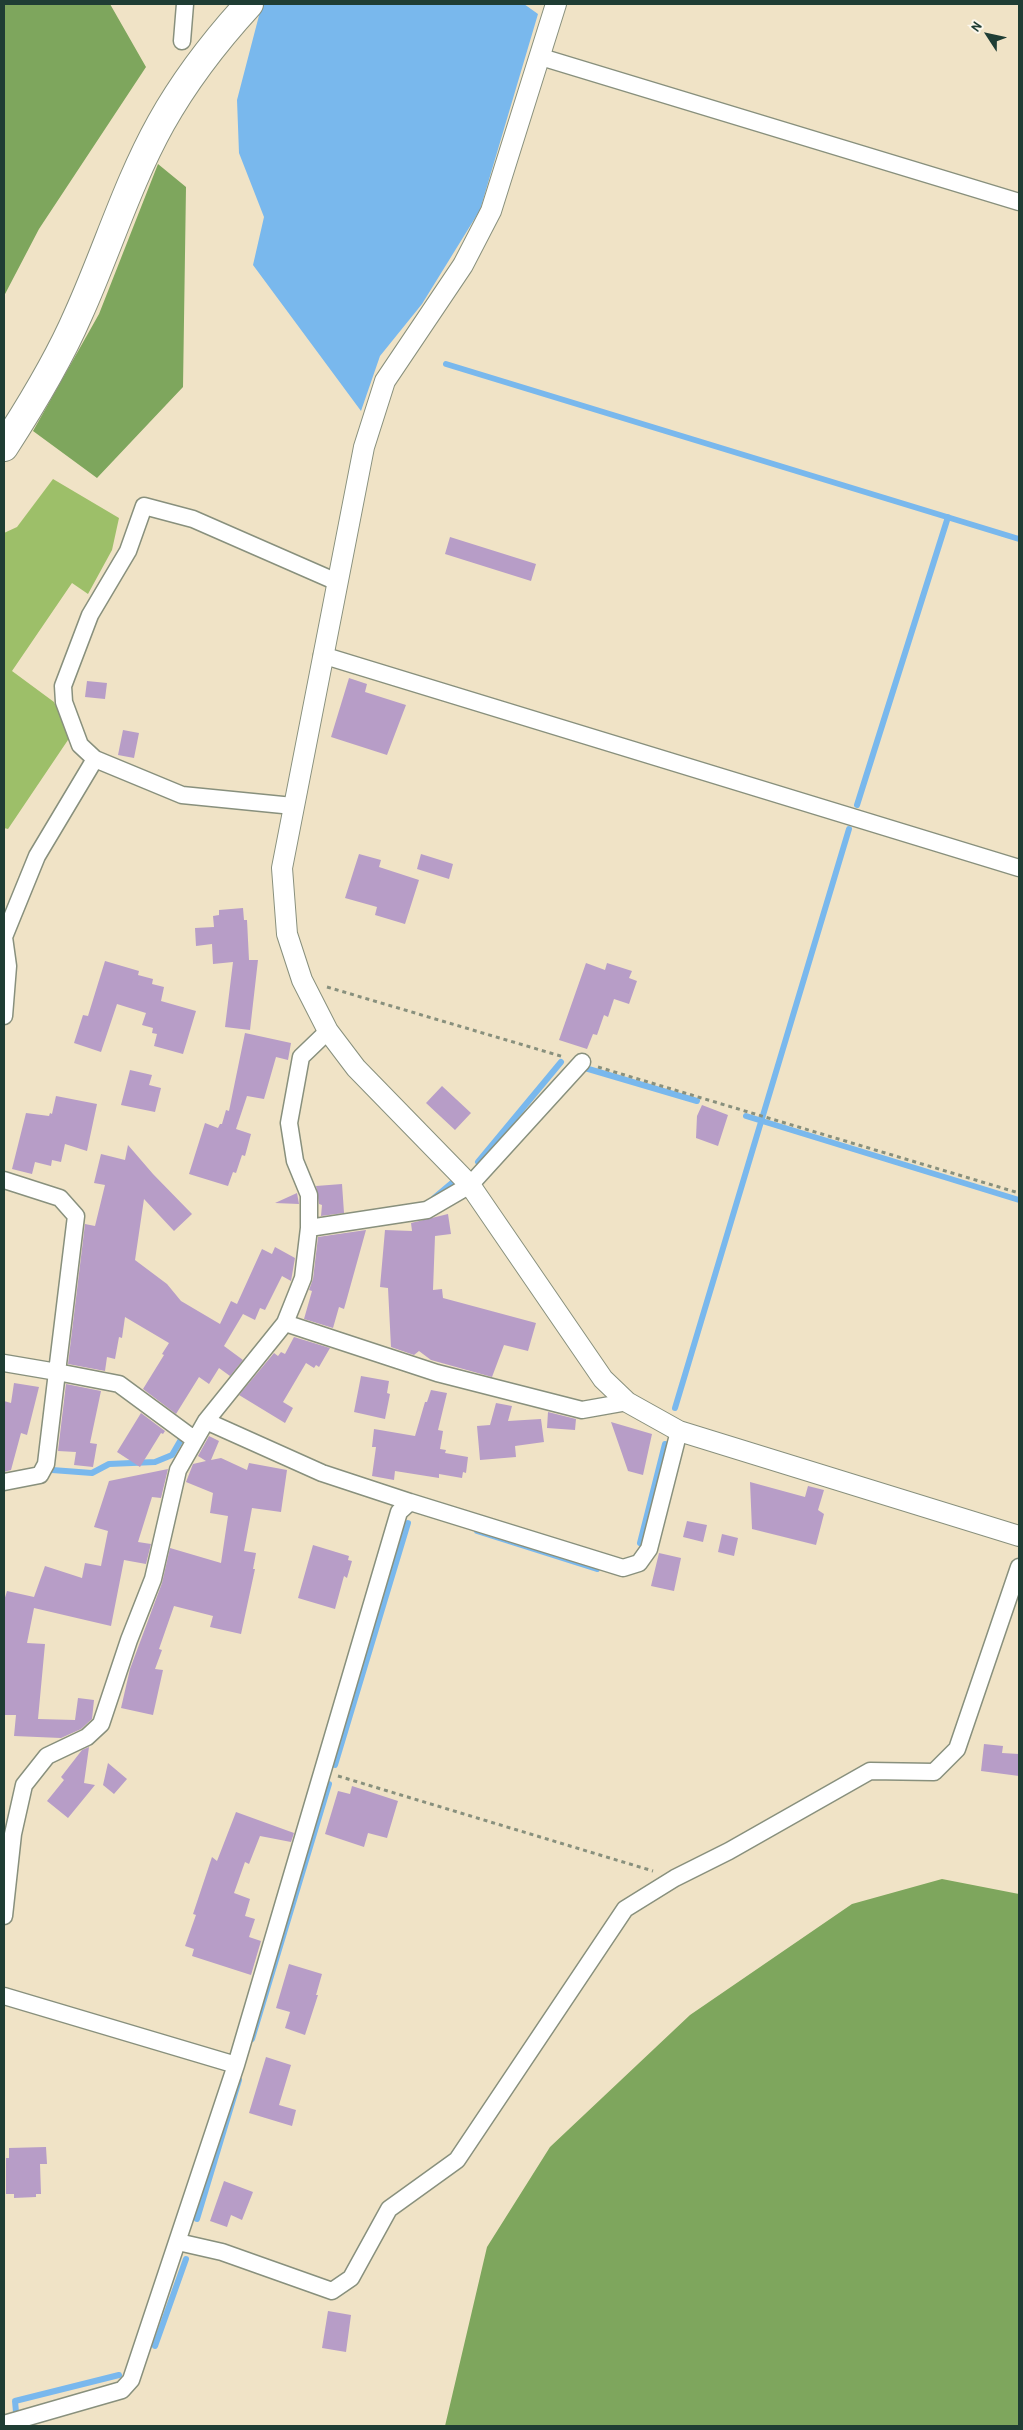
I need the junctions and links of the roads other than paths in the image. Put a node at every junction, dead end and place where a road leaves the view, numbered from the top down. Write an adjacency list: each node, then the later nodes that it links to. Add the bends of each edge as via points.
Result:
1 (185, 4): 4 (street)
2 (249, 4): 7 (highway, via 195,71 161,123 132,182 78,316)
3 (556, 4): 5 (street)
4 (182, 41)
5 (541, 57): 6 (street); 8 (street, via 491,211 463,265 385,381 364,447)
6 (1019, 202)
7 (4, 447)
8 (337, 582): 9 (street); 10 (street, via 193,519 144,506 128,551 90,615 63,686 64,702 80,745)
9 (322, 655): 11 (street); 12 (street)
10 (96, 759): 11 (street, via 182,795); 13 (street, via 37,856)
11 (293, 806): 15 (street, via 282,868 287,934 302,980)
12 (1019, 868)
13 (4, 937): 14 (street, via 8,966)
14 (4, 1016)
15 (328, 1031): 18 (street, via 356,1068); 19 (street, via 301,1057 289,1122 295,1161 309,1195)
16 (582, 1062): 18 (street)
17 (4, 1180): 22 (street, via 60,1198 76,1216)
18 (470, 1185): 19 (street, via 427,1210); 23 (street, via 602,1379)
19 (310, 1228): 20 (street, via 303,1278)
20 (285, 1323): 23 (street, via 437,1373 582,1410); 24 (street)
21 (4, 1363): 22 (street)
22 (57, 1372): 26 (street, via 119,1384); 27 (street, via 46,1464 40,1475)
23 (627, 1402): 25 (street)
24 (206, 1421): 26 (street); 28 (street, via 322,1472)
25 (679, 1431): 28 (street, via 649,1549 639,1563 623,1568); 29 (street)
26 (195, 1440): 31 (street, via 178,1470 153,1579 102,1724 87,1737 47,1756 24,1785)
27 (4, 1482)
28 (410, 1502): 34 (street, via 398,1512)
29 (1019, 1536)
30 (1019, 1566): 35 (street, via 956,1749 934,1772 870,1771 625,1909 457,2160 389,2209 350,2278 332,2291 222,2252)
31 (8, 1834): 32 (street)
32 (4, 1916)
33 (4, 1996): 34 (street)
34 (236, 2065): 35 (street)
35 (178, 2242): 36 (street, via 131,2380 122,2390)
36 (4, 2424)

